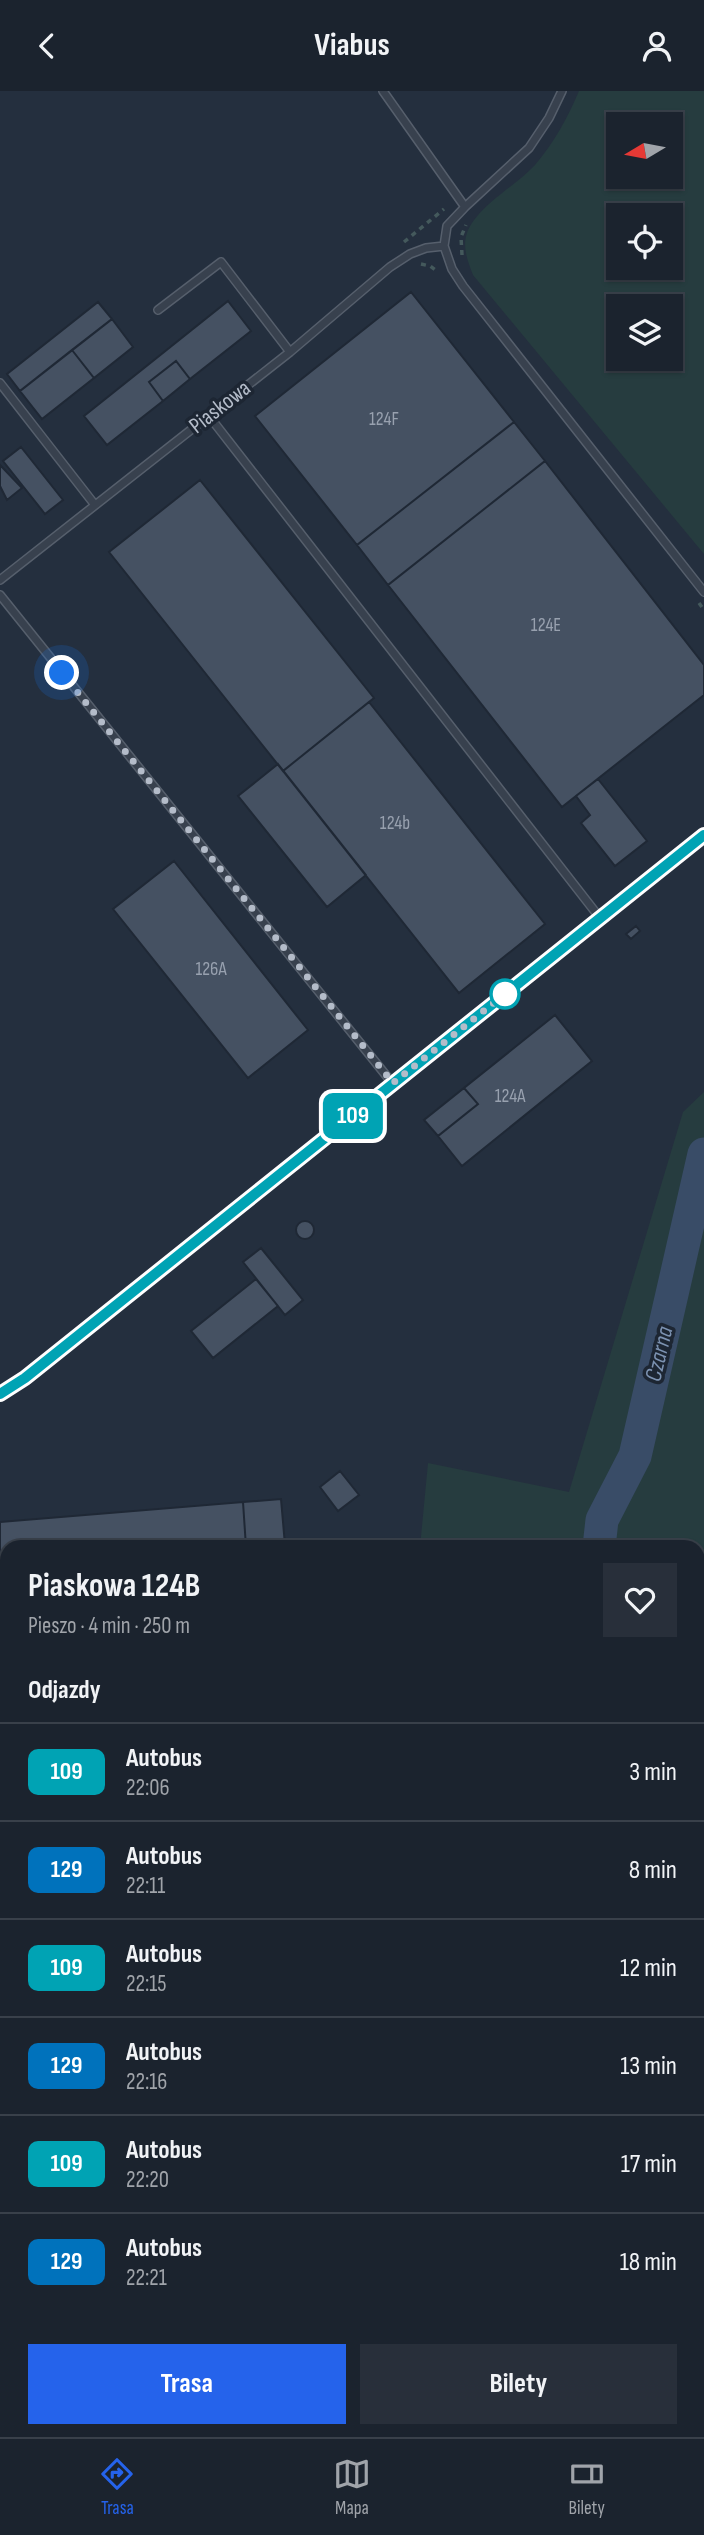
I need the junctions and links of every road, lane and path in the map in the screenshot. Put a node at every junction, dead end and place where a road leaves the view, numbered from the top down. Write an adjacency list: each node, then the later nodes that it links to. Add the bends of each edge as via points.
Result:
1 (383, 91): 3 (lane)
2 (562, 91): 3 (lane, via 529,148)
3 (465, 207): 5 (lane, via 447,226)
4 (473, 216): 6 (path, via 461,237)
5 (444, 246): 8 (lane, Piaskowa, via 410,254); 13 (lane, via 463,286)
6 (463, 261)
7 (158, 310): 8 (lane, via 221,262)
8 (290, 352): 10 (lane, Piaskowa)
9 (0, 383): 11 (lane)
10 (209, 416): 11 (lane, Piaskowa); 16 (lane)
11 (95, 505): 12 (lane, Piaskowa)
12 (0, 580)
13 (704, 592)
14 (0, 595): 17 (lane)
15 (704, 835): 16 (lane)
16 (600, 918): 17 (lane)
17 (393, 1083): 18 (lane)
18 (0, 1394)

